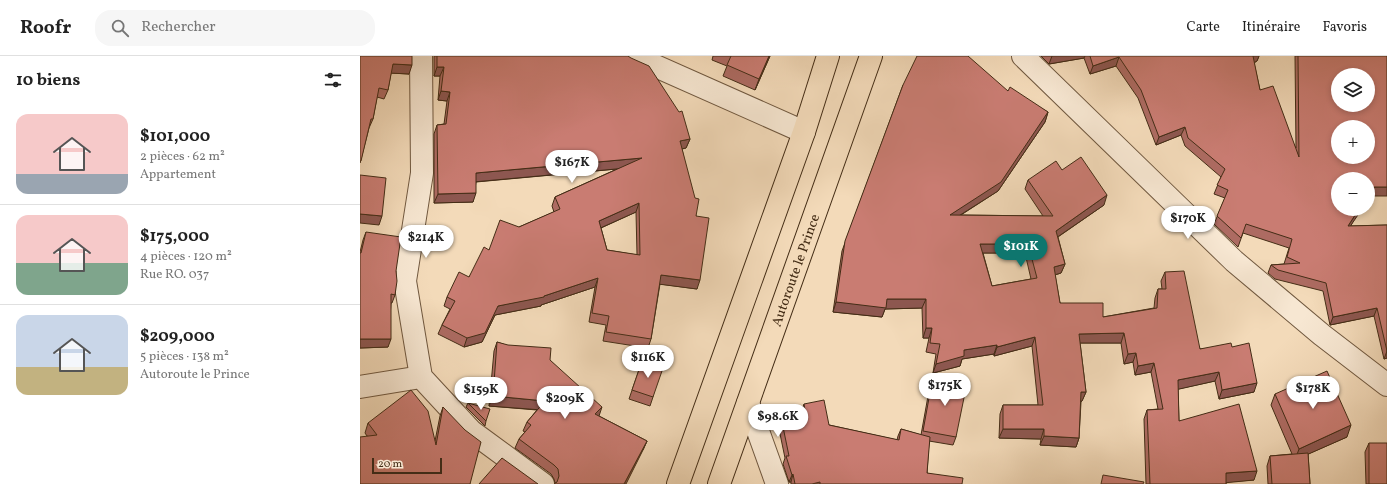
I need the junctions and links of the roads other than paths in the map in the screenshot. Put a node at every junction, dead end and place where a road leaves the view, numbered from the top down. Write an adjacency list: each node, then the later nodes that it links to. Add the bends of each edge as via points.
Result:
1 (421, 56): 7 (street, via 422,173 405,281)
2 (633, 56): 6 (street)
3 (828, 56): 6 (main road)
4 (871, 56): 10 (main road, Autoroute le Prince)
5 (1023, 56): 8 (street, via 1234,261 1322,335)
6 (804, 132): 12 (main road)
7 (421, 377): 9 (street); 11 (street, via 471,431)
8 (1387, 385)
9 (360, 387)
10 (748, 403): 13 (main road, Autoroute le Prince); 14 (street)
11 (543, 484)
12 (678, 484)
13 (719, 484)
14 (777, 484)

